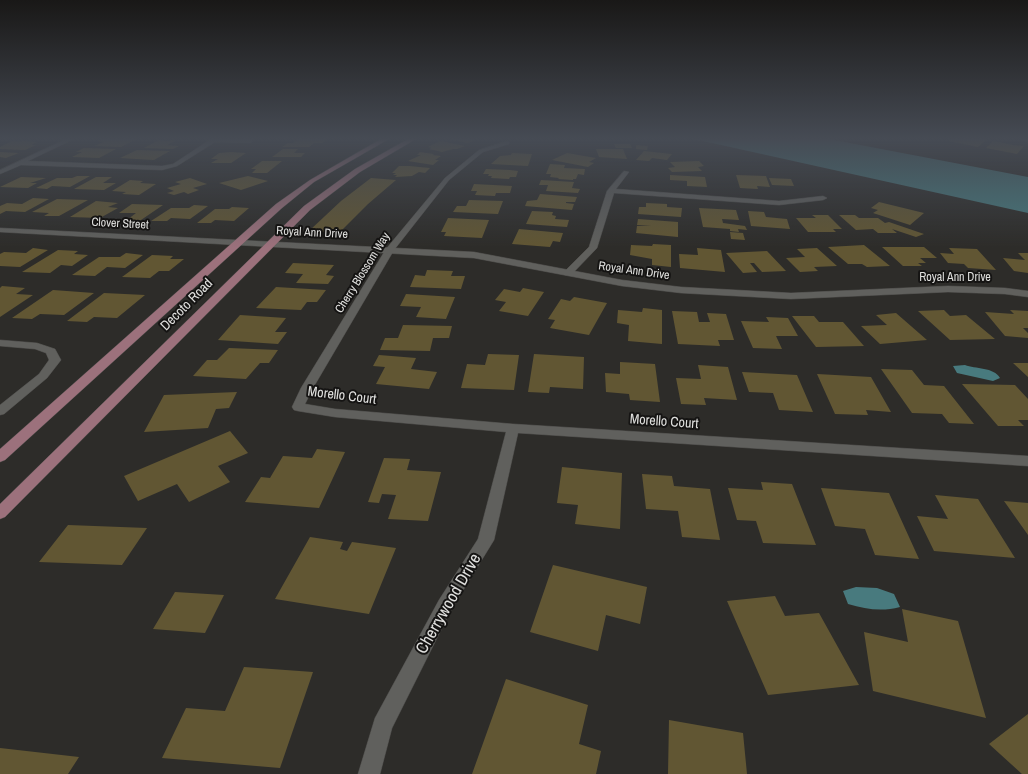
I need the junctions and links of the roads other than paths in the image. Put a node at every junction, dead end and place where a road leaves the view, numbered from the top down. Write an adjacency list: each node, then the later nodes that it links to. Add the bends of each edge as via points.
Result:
1 (322, 175): 8 (main road, Decoto Road, via 278,206)
2 (352, 175): 9 (main road, Decoto Road, via 307,208)
3 (452, 175): 10 (street, Cherry Blossom Way)
4 (624, 175): 5 (street)
5 (611, 191): 6 (street, via 778,203); 11 (street, via 593,248)
6 (823, 198)
7 (0, 230): 8 (street, Clover Street)
8 (238, 242): 9 (street, Royal Ann Drive); 17 (main road, Decoto Road)
9 (270, 243): 10 (street, Royal Ann Drive); 19 (main road, Decoto Road)
10 (390, 249): 11 (street, Royal Ann Drive, via 474,255); 14 (street, Cherry Blossom Way)
11 (568, 273): 12 (street, Royal Ann Drive, via 622,284 792,296 948,289)
12 (1028, 294)
13 (0, 343): 15 (street, via 37,346 51,351 55,360 42,376)
14 (298, 407): 16 (street, Morello Court, via 335,413)
15 (0, 411)
16 (513, 428): 18 (street, Morello Court); 20 (street, Cherrywood Drive, via 486,540 445,605 382,725)
17 (0, 457)
18 (1028, 461)
19 (0, 514)
20 (369, 774)

